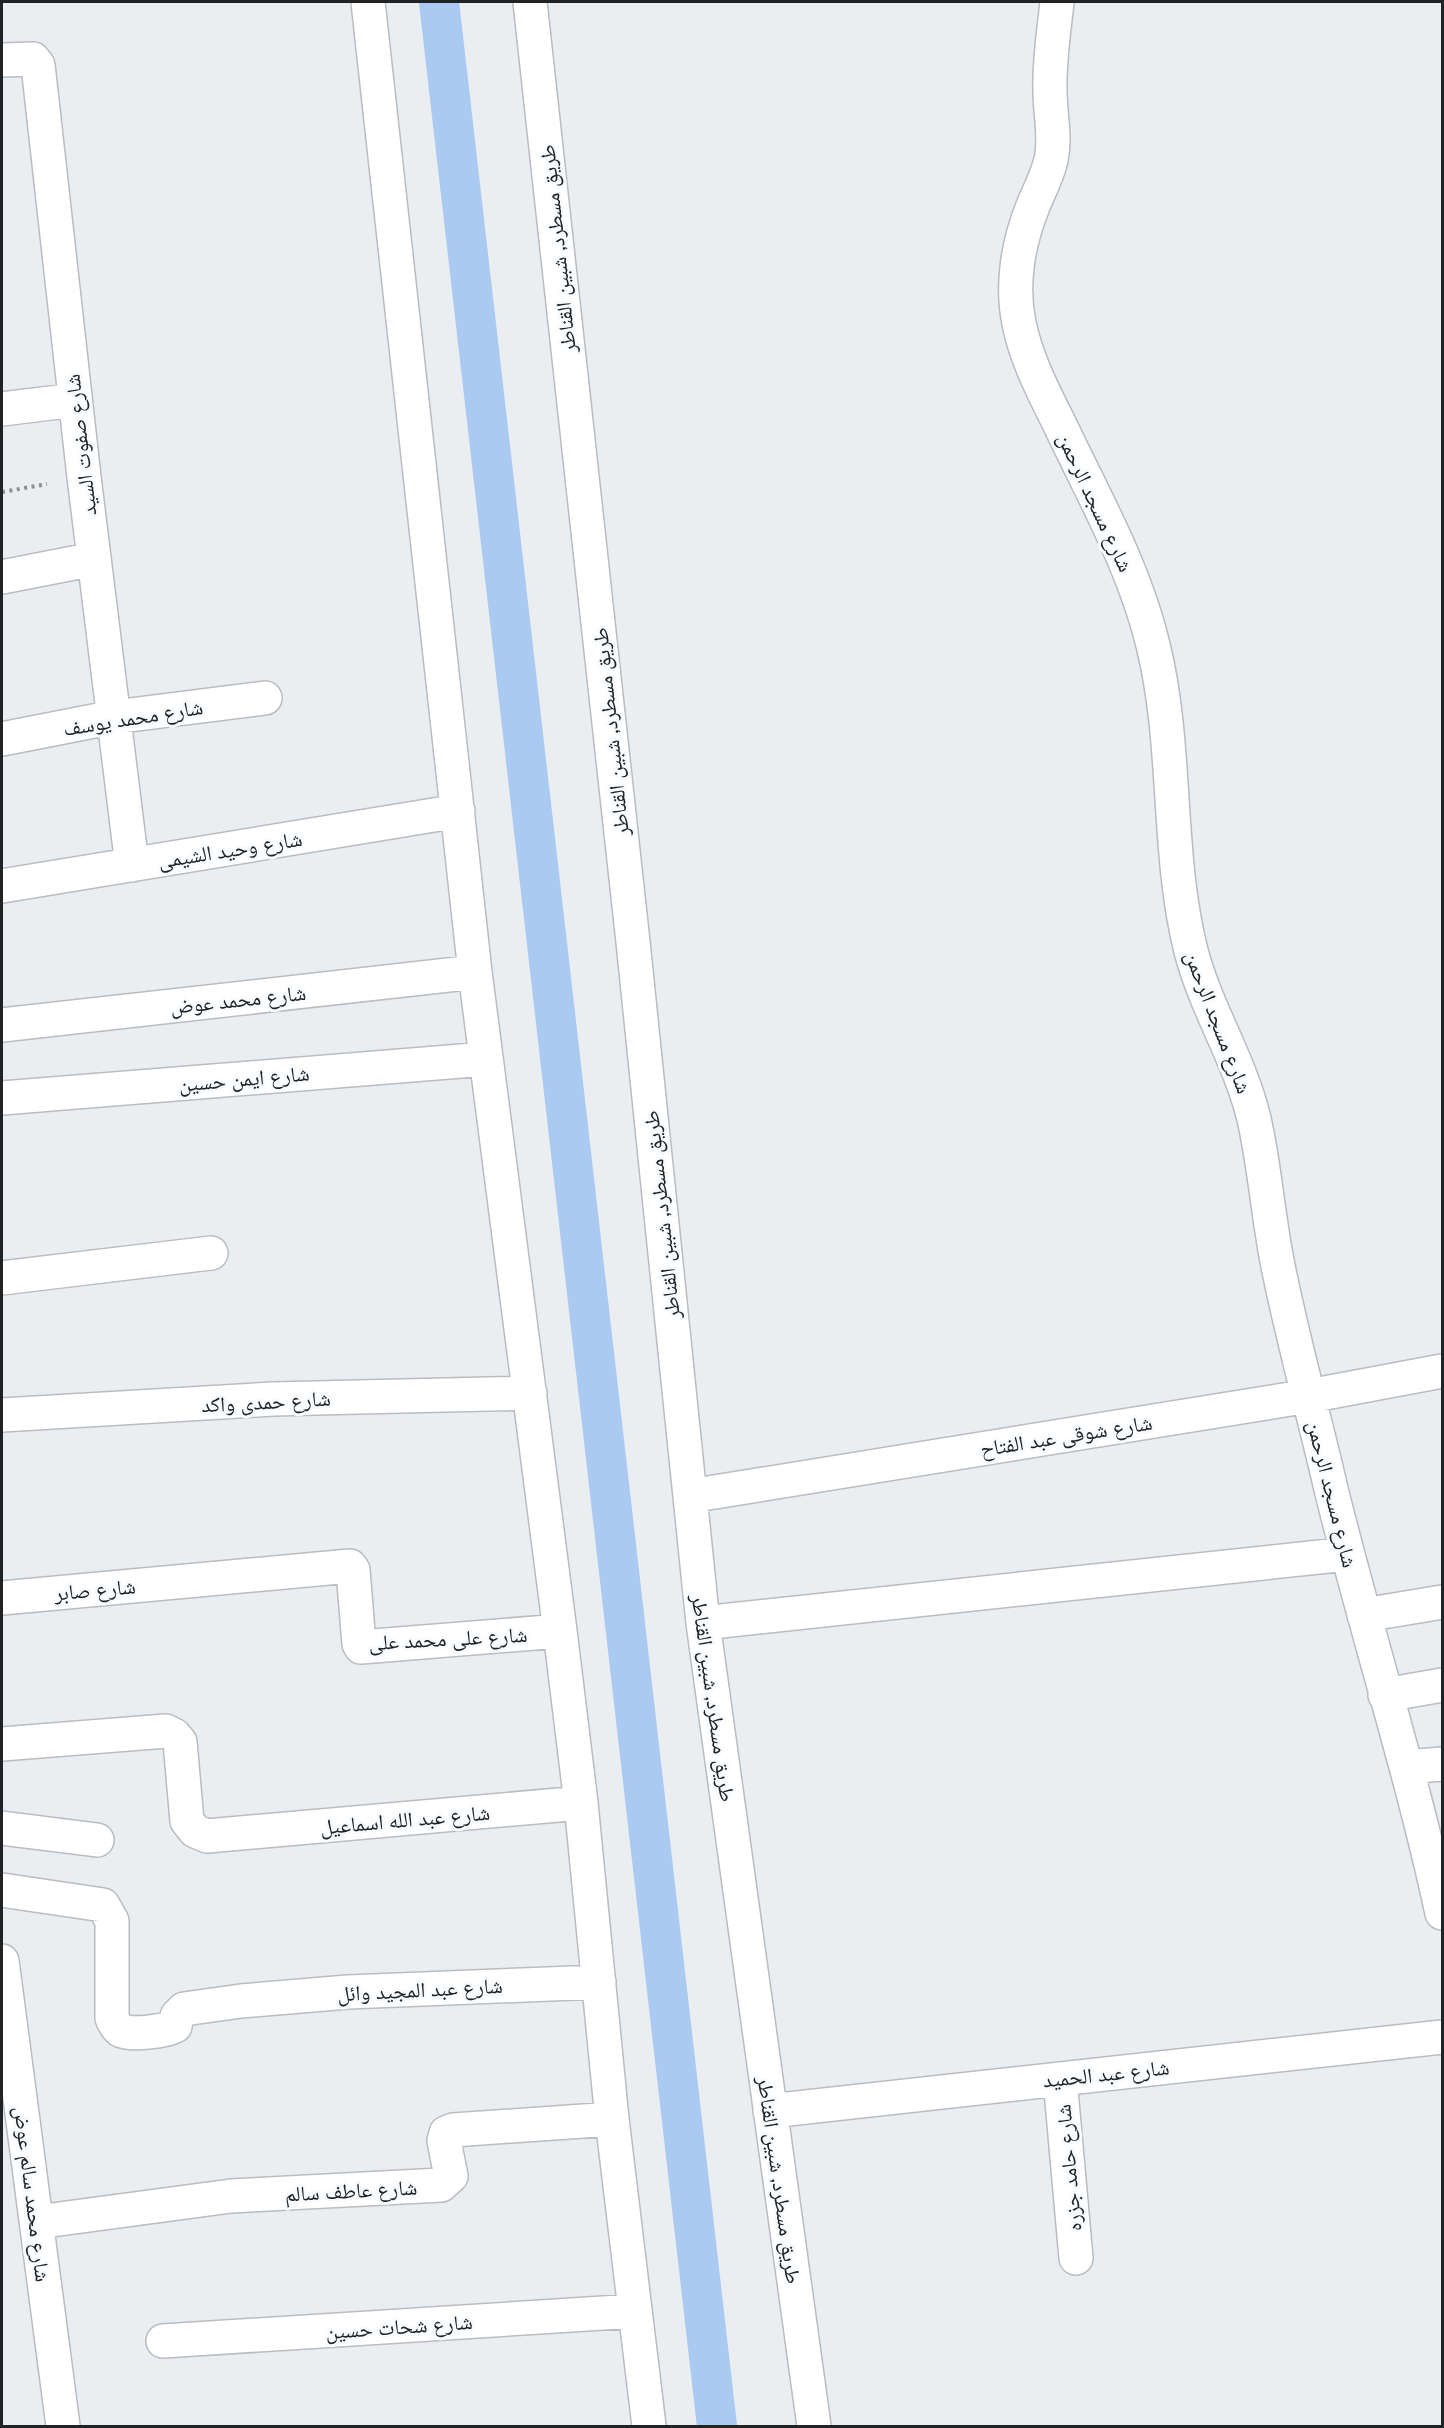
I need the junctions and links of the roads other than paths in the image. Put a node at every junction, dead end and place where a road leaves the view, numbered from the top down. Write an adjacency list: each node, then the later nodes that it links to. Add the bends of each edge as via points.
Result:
1 (368, 2): 12 (street)
2 (530, 2): 25 (street, طريق مسطرد, شبين القناطر)
3 (1057, 2): 23 (street, شارع مسجد الرحمن, via 1050,77 1052,157 1031,209 1016,265 1019,323 1038,378 1123,553 1153,644 1170,739 1183,914 1191,953 1252,1114 1278,1265)
4 (2, 60): 5 (street, شارع صفوت السيد, via 33,59 38,65)
5 (75, 400): 6 (street); 7 (street, شارع صفوت السيد)
6 (2, 409)
7 (94, 559): 8 (street); 10 (street, شارع صفوت السيد)
8 (2, 577)
9 (265, 698): 10 (street, شارع محمد يوسف)
10 (114, 717): 11 (street, شارع محمد يوسف); 13 (street, شارع صفوت السيد)
11 (2, 739)
12 (458, 811): 13 (street, شارع وحيد الشيمى); 15 (street)
13 (132, 865): 14 (street, شارع وحيد الشيمى)
14 (2, 886)
15 (475, 972): 16 (street, شارع محمد عوض); 17 (street)
16 (2, 1025)
17 (486, 1059): 18 (street, شارع ايمن حسين); 22 (street)
18 (2, 1098)
19 (211, 1253): 20 (street)
20 (2, 1278)
21 (1443, 1371): 23 (street, شارع شوقى عبد الفتاح)
22 (530, 1393): 24 (street, شارع حمدى واكد, via 273,1399); 32 (street)
23 (1309, 1396): 25 (street, شارع شوقى عبد الفتاح); 26 (street, شارع مسجد الرحمن)
24 (2, 1415)
25 (690, 1496): 31 (street, طريق مسطرد, شبين القناطر)
26 (1347, 1554): 30 (street, شارع مسجد الرحمن); 31 (street)
27 (189, 1580): 28 (street, شارع صابر); 32 (street, شارع على محمد على, via 351,1566 362,1647)
28 (2, 1598)
29 (1443, 1602): 30 (street)
30 (1364, 1615): 34 (street, شارع مسجد الرحمن)
31 (703, 1623): 48 (street, طريق مسطرد, شبين القناطر)
32 (561, 1631): 38 (street)
33 (1443, 1685): 34 (street)
34 (1385, 1695): 37 (street, شارع مسجد الرحمن)
35 (2, 1744): 38 (street, شارع عبد الله اسماعيل, via 166,1731 180,1742 187,1821 195,1831 207,1836)
36 (1443, 1764): 37 (street)
37 (1406, 1767): 41 (street, شارع مسجد الرحمن)
38 (581, 1803): 45 (street)
39 (2, 1828): 40 (street)
40 (97, 1840)
41 (1437, 1859): 43 (street, شارع مسجد الرحمن)
42 (2, 1890): 45 (street, شارع عبد المجيد وائل, via 103,1905 108,1910 112,1921 112,2018 121,2031 128,2033 168,2030 175,2026 184,2009 241,2001 348,1992)
43 (1443, 1913)
44 (2, 1961): 50 (street, شارع محمد سالم عوض)
45 (598, 1982): 49 (street)
46 (1443, 2037): 47 (street, شارع عبد الحميد)
47 (1060, 2079): 48 (street, شارع عبد الحميد); 51 (street, شارع حامد جزره)
48 (770, 2111): 56 (street, طريق مسطرد, شبين القناطر)
49 (612, 2119): 50 (street, شارع عاطف سالم, via 450,2131 444,2141 451,2176 441,2185 231,2196); 52 (street)
50 (37, 2222): 54 (street, شارع محمد سالم عوض)
51 (1076, 2258)
52 (635, 2311): 53 (street, شارع شحات حسين); 55 (street)
53 (163, 2341)
54 (63, 2427)
55 (649, 2427)
56 (814, 2427)

